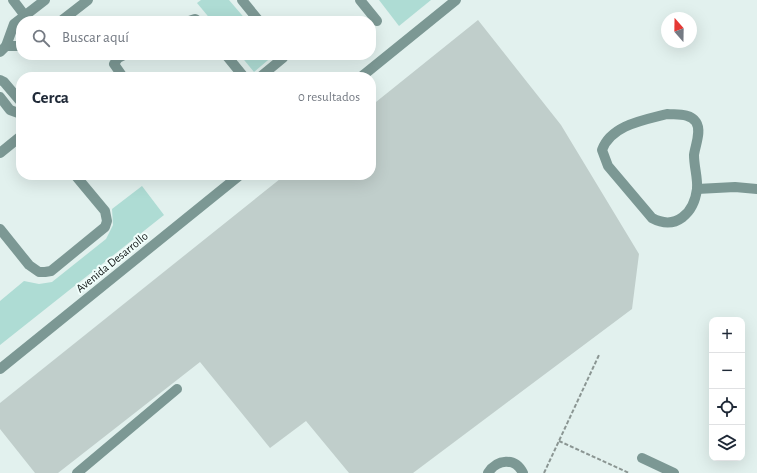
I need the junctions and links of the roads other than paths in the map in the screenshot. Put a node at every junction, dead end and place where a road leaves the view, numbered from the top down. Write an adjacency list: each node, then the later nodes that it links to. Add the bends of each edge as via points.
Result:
1 (12, 0): 7 (street)
2 (44, 0): 8 (street)
3 (88, 0): 9 (street)
4 (242, 0): 10 (street)
5 (360, 0): 11 (street)
6 (456, 0): 21 (street)
7 (25, 16)
8 (29, 16)
9 (67, 16)
10 (255, 16)
11 (373, 16)
12 (16, 24): 14 (street)
13 (16, 47): 14 (street)
14 (3, 49)
15 (117, 60): 18 (street, via 114,64)
16 (230, 60): 19 (street)
17 (281, 60): 20 (street)
18 (120, 72)
19 (240, 72)
20 (266, 72)
21 (367, 72)
22 (0, 80): 23 (street)
23 (16, 96)
24 (0, 98): 25 (street, via 10,110)
25 (16, 112)
26 (16, 140): 27 (street)
27 (0, 153)
28 (79, 180): 32 (street, via 105,211 107,221 105,227 51,271 39,272 29,265)
29 (234, 180): 33 (street, Avenida Desarrollo)
30 (697, 188): 30 (street, via 694,156 698,130 693,119 667,114 636,122 612,135 605,143 602,150 608,166 652,218 660,223 678,221 687,213 694,202); 31 (street)
31 (757, 189)
32 (0, 229)
33 (0, 369)
34 (177, 389): 36 (street)
35 (642, 458): 39 (street)
36 (77, 473)
37 (488, 473): 38 (street, via 496,464 508,461 519,466)
38 (523, 473)
39 (674, 473)

